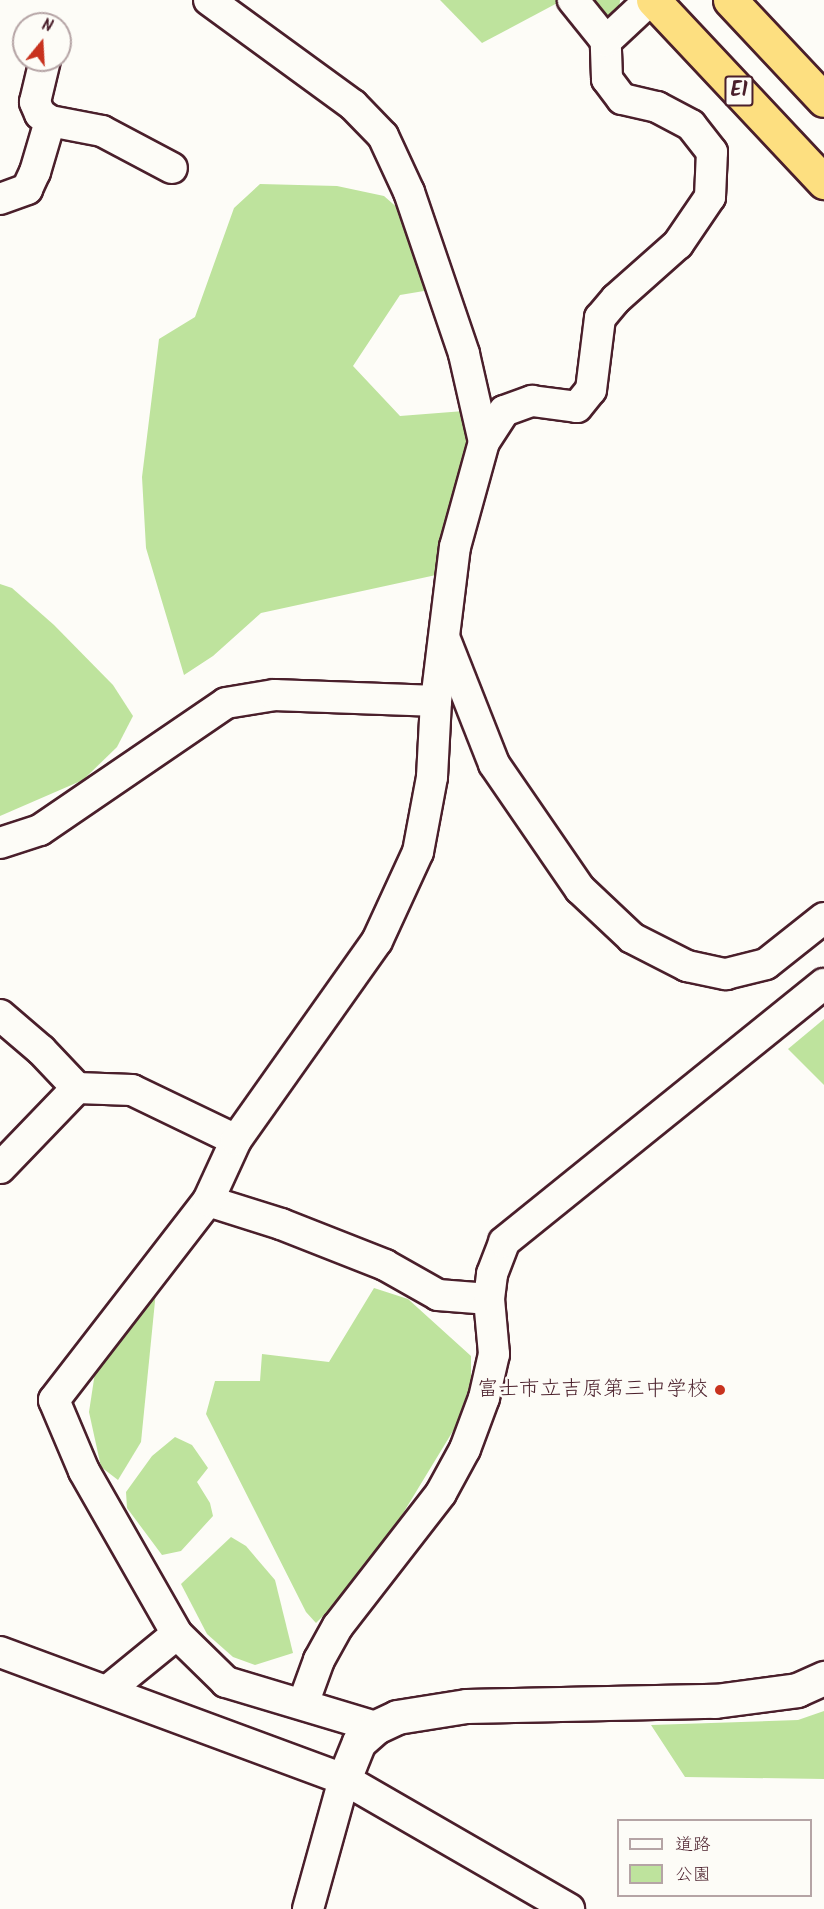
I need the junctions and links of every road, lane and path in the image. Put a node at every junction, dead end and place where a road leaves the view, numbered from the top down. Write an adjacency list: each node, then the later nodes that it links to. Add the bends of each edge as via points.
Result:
1 (209, 0): 12 (street, via 353,105 383,136 409,192 464,354)
2 (573, 0): 5 (street)
3 (652, 0): 5 (street); 10 (highway, E1)
4 (730, 0): 7 (highway)
5 (609, 37): 12 (street, via 607,79 622,99 657,107 692,125 712,152 710,197 678,244 600,318 591,390 577,407 532,401 504,411)
6 (42, 72): 8 (street, via 34,102 40,114)
7 (824, 100)
8 (50, 121): 9 (street, via 102,131 128,141); 11 (street, via 27,189)
9 (172, 168)
10 (824, 182)
11 (0, 199)
12 (484, 442): 13 (street, via 455,547)
13 (445, 640): 14 (street); 16 (street, via 494,764 580,889 632,938 687,966 726,974 766,964)
14 (436, 701): 15 (street, via 275,695 226,703 40,830); 20 (street, via 432,777 418,852 391,912 377,941)
15 (0, 843)
16 (824, 918)
17 (824, 984): 23 (street, via 504,1242 492,1274)
18 (0, 1015): 19 (street)
19 (77, 1088): 20 (street, via 132,1090); 21 (street)
20 (236, 1140): 22 (street)
21 (0, 1168)
22 (208, 1201): 23 (street, via 281,1224 385,1265 438,1295); 24 (street, via 54,1400 84,1471)
23 (489, 1299): 28 (street, via 494,1354 484,1398 465,1449 441,1493 338,1626 319,1660)
24 (177, 1634): 27 (street); 28 (street, via 226,1682)
25 (0, 1652): 27 (street)
26 (824, 1678): 29 (street, via 797,1690 715,1701 466,1706 398,1717)
27 (107, 1691): 30 (street)
28 (303, 1704): 29 (street)
29 (376, 1727): 30 (street, via 359,1742)
30 (344, 1779): 31 (street); 32 (street)
31 (308, 1909)
32 (568, 1909)

